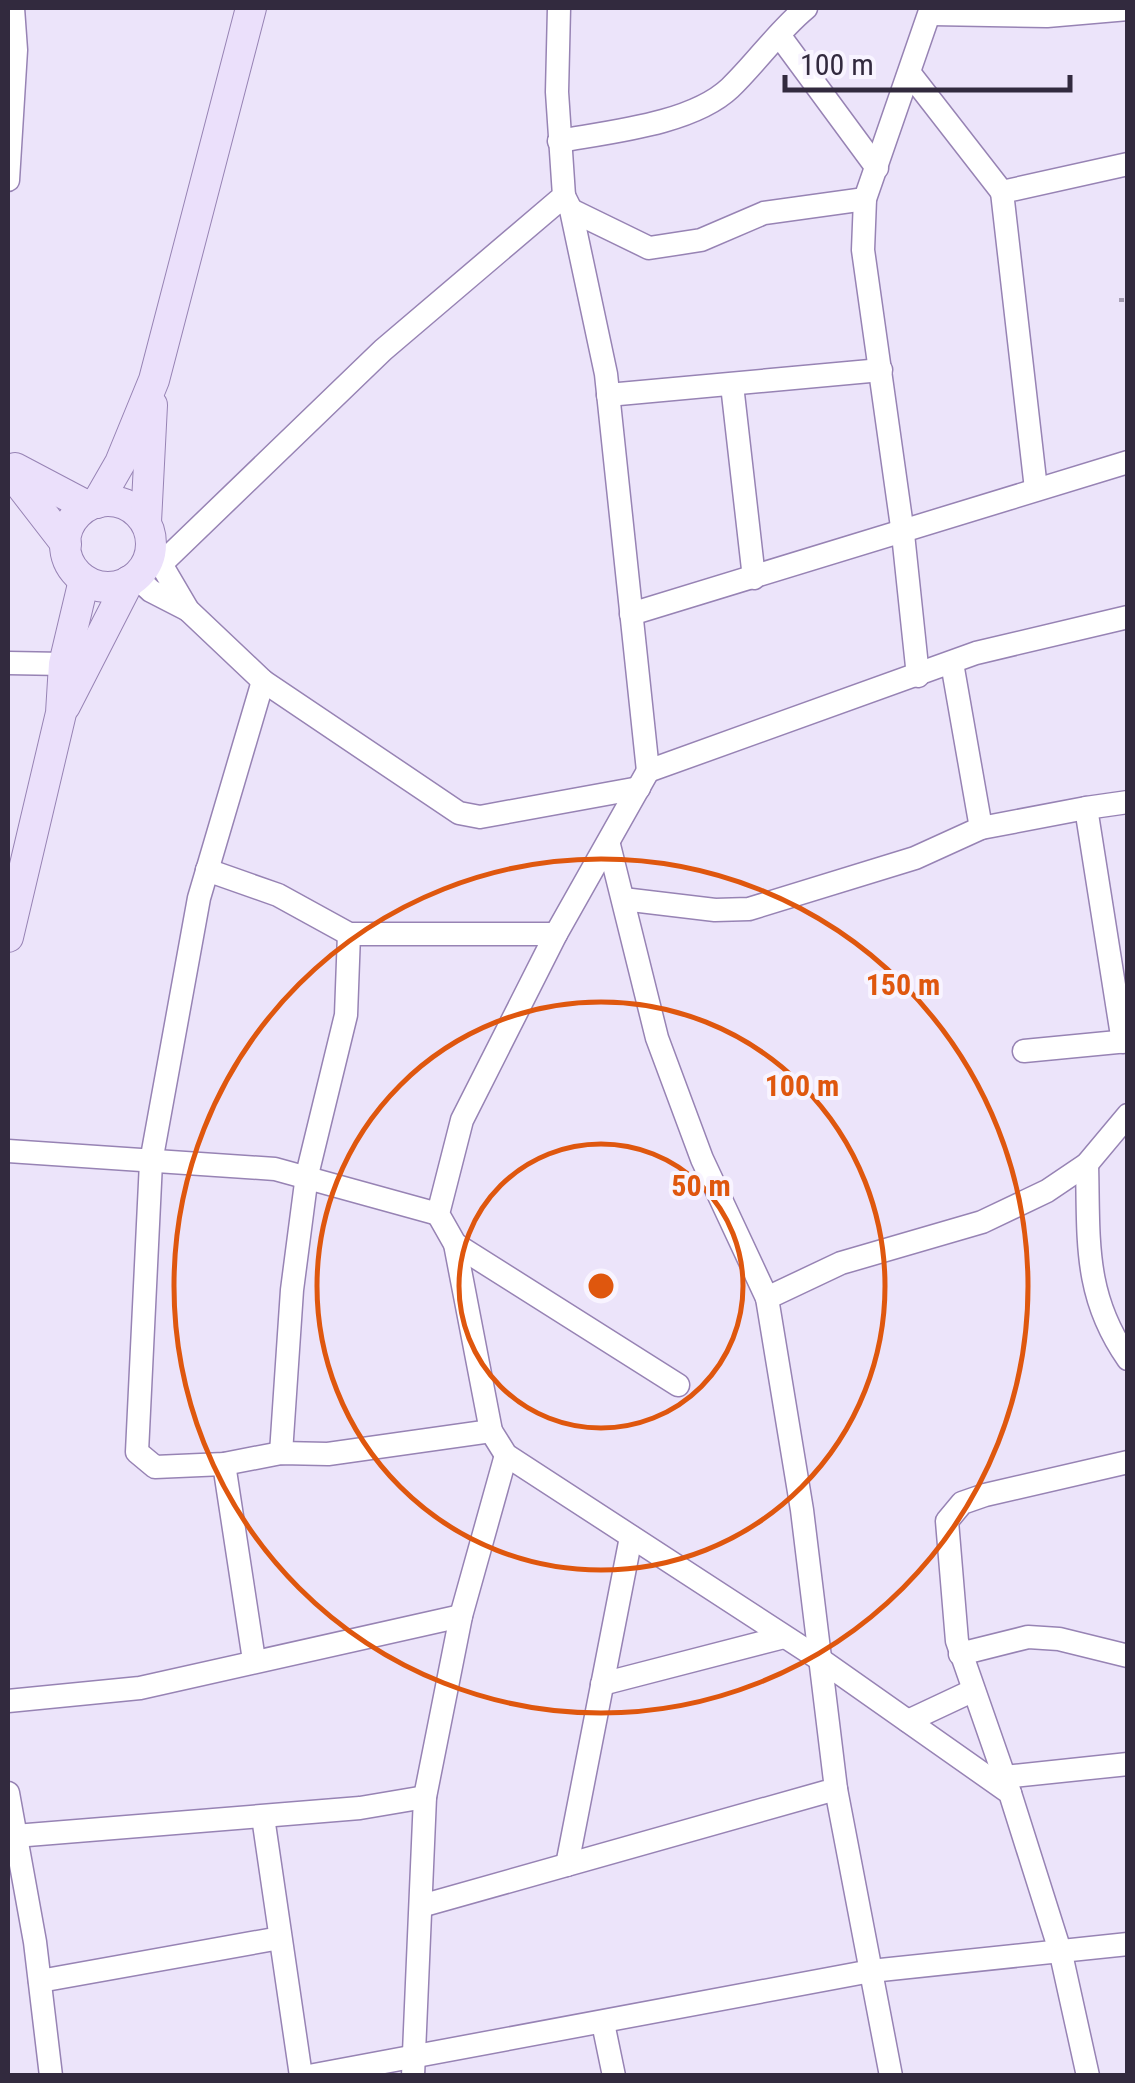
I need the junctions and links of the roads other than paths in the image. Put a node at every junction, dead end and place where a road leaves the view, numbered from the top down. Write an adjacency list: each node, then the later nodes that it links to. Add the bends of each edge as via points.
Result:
1 (14, 8): 9 (street)
2 (251, 8): 18 (main road)
3 (559, 8): 10 (street)
4 (1128, 9): 6 (street, via 1066,15)
5 (792, 10): 7 (street)
6 (932, 11): 8 (street)
7 (779, 34): 10 (street, via 728,90 707,103 644,126); 12 (street)
8 (912, 74): 12 (street); 14 (street)
9 (8, 132): 13 (street)
10 (559, 140): 16 (street)
11 (1128, 164): 14 (street)
12 (877, 168): 15 (street)
13 (8, 180)
14 (1002, 192): 23 (street)
15 (865, 200): 16 (street, via 764,213 701,240 649,248); 17 (street, via 863,250)
16 (568, 203): 20 (street); 27 (street, via 383,350)
17 (881, 370): 19 (street); 25 (street)
18 (154, 380): 24 (main road, via 120,463); 27 (main road)
19 (732, 385): 20 (street); 28 (street)
20 (608, 395): 30 (street)
21 (1128, 462): 23 (street)
22 (8, 466): 24 (main road); 26 (main road)
23 (1036, 489): 25 (street)
24 (92, 504): 26 (main road, via 72,522); 27 (main road, via 119,502)
25 (903, 534): 28 (street); 35 (street)
26 (66, 544): 29 (main road)
27 (144, 559): 29 (main road, via 108,587); 36 (street, via 151,592 188,610); 37 (main road)
28 (754, 578): 30 (street)
29 (84, 580): 34 (main road)
30 (632, 614): 38 (street)
31 (1128, 617): 32 (street)
32 (952, 663): 35 (street); 41 (street)
33 (8, 664): 34 (street)
34 (64, 664): 37 (main road)
35 (918, 676): 38 (street)
36 (263, 681): 38 (street, via 458,813 480,817); 43 (street)
37 (61, 713): 44 (main road)
38 (643, 779): 42 (street)
39 (1128, 802): 40 (street)
40 (1086, 808): 41 (street); 49 (street)
41 (981, 828): 45 (street, via 915,858 749,909)
42 (608, 845): 45 (street); 47 (street)
43 (207, 870): 46 (street, via 278,895); 53 (street)
44 (11, 896): 48 (main road)
45 (623, 898): 58 (street, via 658,1038 702,1159)
46 (349, 934): 47 (street); 55 (street, via 346,1015)
47 (556, 934): 56 (street, via 462,1120)
48 (8, 937)
49 (1125, 1042): 50 (street)
50 (1024, 1051)
51 (1128, 1115): 54 (street)
52 (8, 1151): 53 (street)
53 (151, 1162): 55 (street); 65 (street, via 137,1452 155,1467)
54 (1088, 1164): 58 (street, via 1048,1192 982,1222 841,1263); 59 (street, via 1093,1293)
55 (307, 1175): 56 (street); 62 (street)
56 (438, 1214): 57 (street)
57 (455, 1244): 60 (street); 61 (street)
58 (767, 1298): 72 (street)
59 (1128, 1359)
60 (678, 1385)
61 (491, 1431): 62 (street, via 328,1454); 63 (street)
62 (281, 1454): 65 (street)
63 (506, 1455): 66 (street); 67 (street)
64 (1128, 1462): 69 (street, via 985,1495 950,1514)
65 (224, 1464): 71 (street)
66 (631, 1537): 68 (street); 73 (street)
67 (461, 1616): 71 (street); 81 (street)
68 (784, 1637): 72 (street); 73 (street)
69 (960, 1654): 70 (street, via 1028,1637); 74 (street)
70 (1128, 1656)
71 (254, 1660): 75 (street, via 140,1688)
72 (821, 1660): 76 (street); 79 (street)
73 (602, 1684): 84 (street)
74 (972, 1691): 76 (street); 78 (street)
75 (8, 1701)
76 (908, 1720): 78 (street)
77 (1128, 1764): 78 (street)
78 (1007, 1785): 88 (street)
79 (836, 1788): 84 (street); 89 (street)
80 (8, 1794): 83 (street)
81 (426, 1798): 82 (street); 85 (street)
82 (263, 1816): 83 (street); 86 (street)
83 (16, 1836): 90 (street)
84 (567, 1865): 85 (street)
85 (422, 1906): 92 (street)
86 (280, 1938): 90 (street); 94 (street)
87 (1128, 1944): 88 (street)
88 (1061, 1954): 89 (street, via 1020,1952); 98 (street)
89 (871, 1972): 91 (street); 97 (street)
90 (40, 1981): 93 (street)
91 (604, 2023): 92 (street); 96 (street)
92 (413, 2067): 95 (street)
93 (51, 2076)
94 (301, 2076)
95 (309, 2076)
96 (614, 2076)
97 (890, 2076)
98 (1088, 2076)

